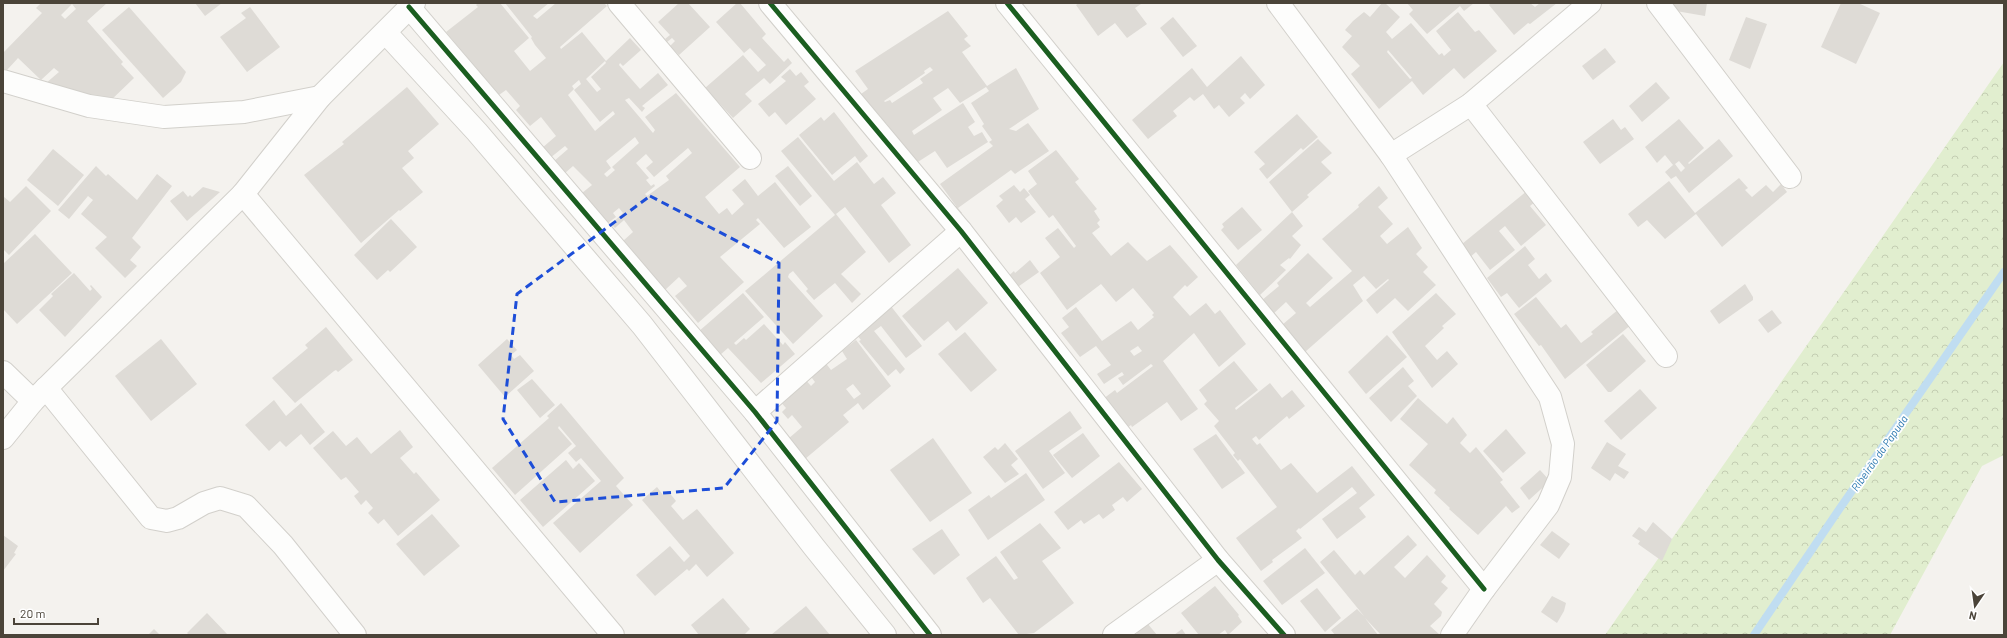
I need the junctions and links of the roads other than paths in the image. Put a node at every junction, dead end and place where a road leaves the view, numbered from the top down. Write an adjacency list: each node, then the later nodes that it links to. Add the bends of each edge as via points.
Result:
1 (619, 3): 13 (street)
2 (770, 3): 16 (street)
3 (1007, 3): 23 (street)
4 (1279, 3): 12 (street)
5 (1590, 3): 11 (street)
6 (1658, 3): 14 (street)
7 (412, 5): 8 (street); 20 (street)
8 (386, 33): 10 (street); 26 (street, via 477,132 642,325)
9 (3, 81): 10 (street, via 89,106 164,117 244,112)
10 (320, 97): 15 (street)
11 (1471, 104): 12 (street); 17 (street)
12 (1391, 155): 23 (street, via 1550,397 1564,444 1560,477 1548,506)
13 (750, 158)
14 (1790, 176)
15 (243, 194): 19 (street); 25 (street)
16 (961, 231): 20 (street); 22 (street)
17 (1666, 356)
18 (3, 372): 19 (street)
19 (40, 394): 21 (street); 24 (street, via 151,518 167,521 178,518 204,503 220,498 246,506 283,545)
20 (755, 412): 27 (street)
21 (3, 438)
22 (1218, 560): 28 (street); 29 (street)
23 (1484, 589): 30 (street)
24 (355, 635)
25 (613, 635)
26 (885, 635)
27 (930, 635)
28 (1114, 635)
29 (1284, 635)
30 (1452, 635)

